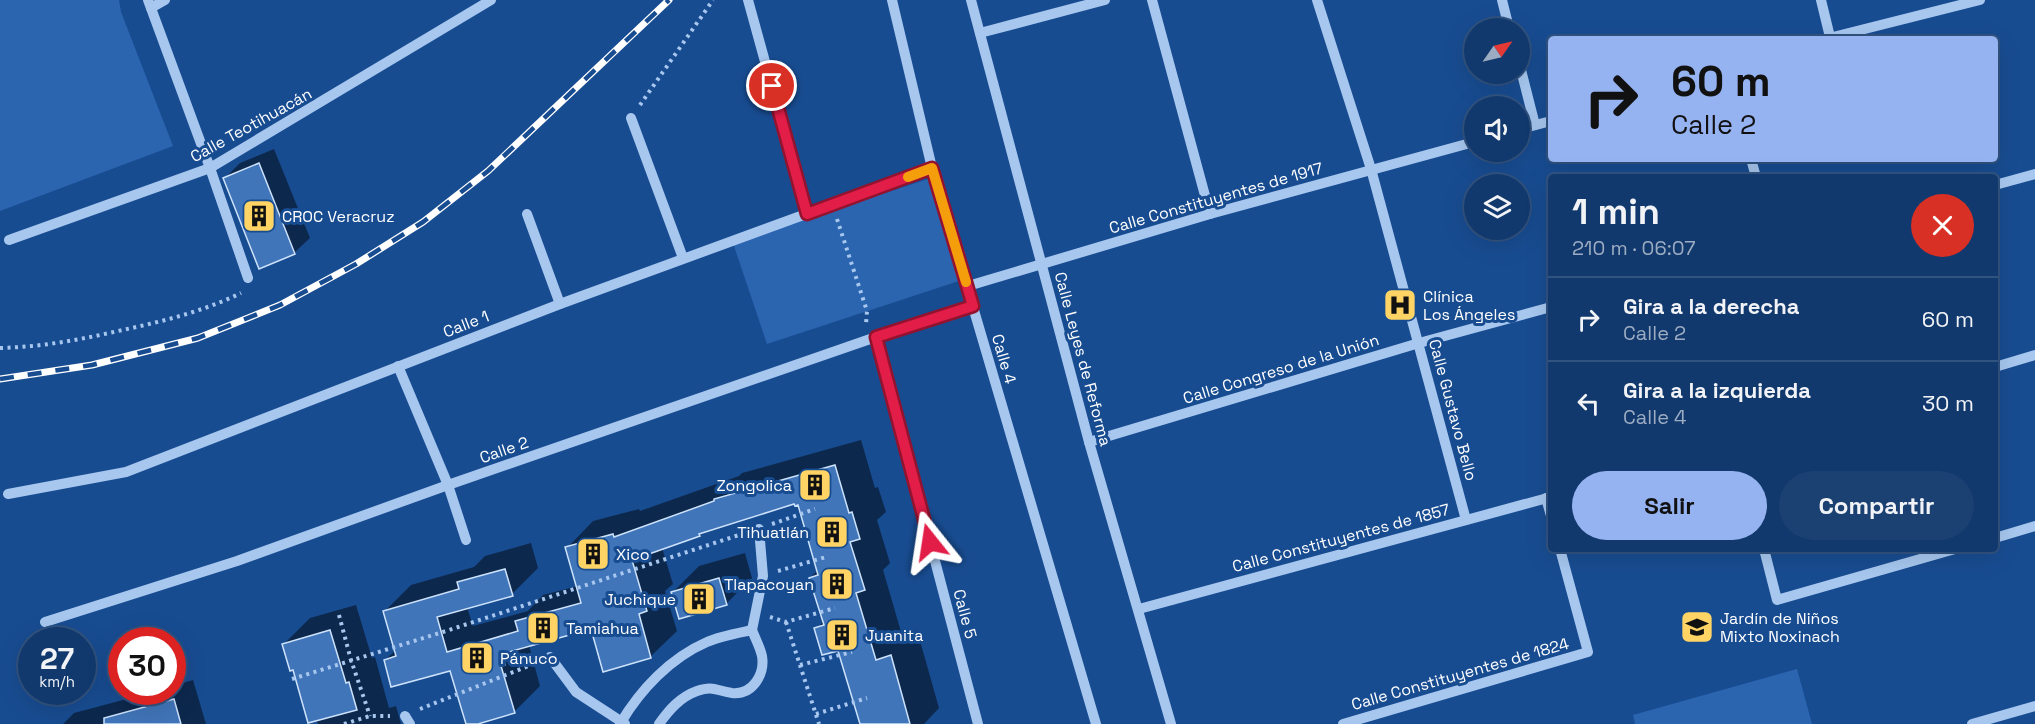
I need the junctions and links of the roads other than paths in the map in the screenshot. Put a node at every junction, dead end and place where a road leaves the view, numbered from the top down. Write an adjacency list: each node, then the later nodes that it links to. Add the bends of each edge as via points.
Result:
1 (165, 0): 12 (street)
2 (491, 0): 23 (street, Calle Teotihuacán)
3 (748, 0): 29 (street)
4 (892, 0): 24 (street, Calle 4)
5 (971, 0): 14 (street, Calle Leyes de Reforma)
6 (1106, 0): 14 (street)
7 (1152, 0): 30 (street)
8 (1317, 0): 25 (street, Calle Gustavo Bello)
9 (1502, 0): 13 (street)
10 (1821, 0): 15 (street)
11 (1980, 0): 16 (street)
12 (149, 4): 23 (street)
13 (1506, 18)
14 (980, 33): 33 (street, Calle Leyes de Reforma)
15 (1828, 36)
16 (1836, 36)
17 (1525, 84): 20 (street)
18 (630, 118): 32 (street)
19 (1548, 122): 20 (street)
20 (1535, 125): 21 (street)
21 (1530, 126)
22 (1464, 145): 25 (street, Calle Constituyentes de 1917)
23 (210, 168): 31 (street, Calle Teotihuacán); 34 (street)
24 (932, 168): 29 (street, Calle 1); 35 (street, Calle 4)
25 (1371, 169): 30 (street, Calle Constituyentes de 1917); 40 (street, Calle Gustavo Bello)
26 (2035, 174): 27 (street)
27 (1998, 184)
28 (527, 214): 36 (street)
29 (807, 214): 32 (street, Calle 1)
30 (1210, 214): 33 (street, Calle Constituyentes de 1917)
31 (9, 240)
32 (683, 258): 36 (street, Calle 1)
33 (1042, 264): 35 (street, Calle Constituyentes de 1917); 44 (street, Calle Leyes de Reforma)
34 (248, 278)
35 (968, 286): 37 (street, Calle 4)
36 (560, 304): 42 (street, Calle 1)
37 (973, 306): 39 (street, Calle 2); 64 (street, Calle 4)
38 (1548, 308): 40 (street, Calle Congreso de la Unión)
39 (871, 339): 45 (street, Calle 2); 63 (street, Calle 5)
40 (1419, 343): 44 (street, Calle Congreso de la Unión); 48 (street, Calle Gustavo Bello)
41 (2035, 355): 43 (street)
42 (398, 366): 45 (street); 46 (street, Calle 1, via 126,472)
43 (1998, 366)
44 (1089, 442): 56 (street, Calle Leyes de Reforma)
45 (448, 485): 52 (street); 57 (street, Calle 2, via 237,561)
46 (8, 494)
47 (1548, 497): 48 (street, Calle Constituyentes de 1857)
48 (1466, 520): 56 (street, Calle Constituyentes de 1857)
49 (2035, 526): 51 (street)
50 (759, 529): 58 (street, via 763,576)
51 (1998, 537)
52 (466, 540)
53 (1561, 552): 66 (street, Calle Constituyentes de 1824, via 1588,652)
54 (1765, 552): 55 (street, via 1778,600)
55 (1945, 552)
56 (1139, 609): 65 (street, Calle Leyes de Reforma)
57 (45, 622)
58 (752, 630): 61 (street, via 708,641 678,658 647,686); 62 (street, via 762,656 762,674 750,689 734,693 714,687 695,692 672,706)
59 (550, 657): 61 (street, via 576,692)
60 (2035, 706): 67 (street)
61 (622, 723)
62 (659, 724)
63 (978, 724)
64 (1096, 724)
65 (1171, 724)
66 (1343, 724)
67 (1972, 724)

